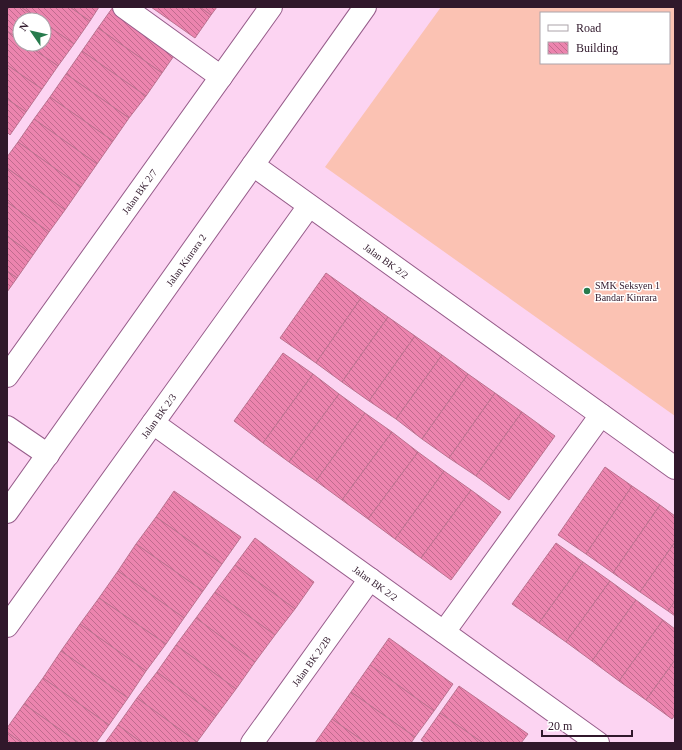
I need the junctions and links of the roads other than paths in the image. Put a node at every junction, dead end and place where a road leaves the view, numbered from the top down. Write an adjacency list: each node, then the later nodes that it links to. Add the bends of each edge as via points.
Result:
1 (124, 7): 4 (street)
2 (271, 7): 4 (street, Jalan BK 2/7)
3 (365, 7): 5 (street, Jalan Kinrara 2)
4 (221, 77): 7 (street, Jalan BK 2/7)
5 (253, 166): 6 (street, Jalan BK 2/2); 11 (street, Jalan Kinrara 2)
6 (309, 206): 8 (street, Jalan BK 2/2); 9 (street, Jalan BK 2/3)
7 (7, 376)
8 (601, 414): 12 (street, Jalan BK 2/2); 16 (street)
9 (153, 423): 14 (street, Jalan BK 2/2); 15 (street, Jalan BK 2/3)
10 (7, 427): 11 (street)
11 (48, 455): 13 (street, Jalan Kinrara 2)
12 (675, 468)
13 (7, 512)
14 (370, 579): 16 (street, Jalan BK 2/2); 18 (street, Jalan BK 2/2B)
15 (7, 626)
16 (444, 632): 17 (street, Jalan BK 2/2)
17 (576, 737): 19 (street, Jalan BK 2/2)
18 (252, 743)
19 (598, 743)

